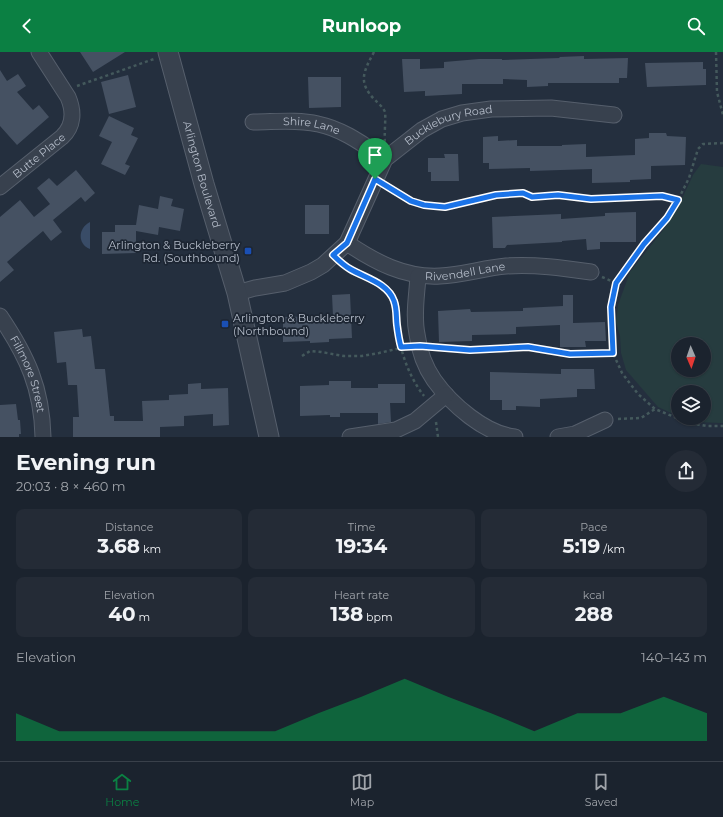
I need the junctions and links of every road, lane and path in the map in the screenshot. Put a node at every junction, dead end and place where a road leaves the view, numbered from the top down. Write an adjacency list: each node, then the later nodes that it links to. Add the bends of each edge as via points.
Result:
1 (39, 52): 5 (street)
2 (374, 52): 10 (path, via 363,74 365,86 386,113)
3 (716, 52): 7 (path, via 717,92)
4 (168, 53): 5 (path); 18 (street, Arlington Boulevard)
5 (63, 90): 12 (street, Butte Place, via 70,103 70,127 62,137)
6 (614, 115): 10 (street, Bucklebury Road, via 551,108 491,109 462,113 442,119 422,130)
7 (723, 115)
8 (253, 122): 10 (street, Shire Lane, via 304,122 323,125 345,133)
9 (723, 143): 13 (path, via 703,144 698,149 689,178)
10 (385, 159): 11 (street, Bucklebury Road)
11 (375, 179): 13 (path, via 411,201 445,207 496,195 523,193 532,197 558,195 591,199 662,196); 14 (street, Bucklebury Road)
12 (0, 187)
13 (678, 200): 22 (path, via 616,283 611,307)
14 (347, 243): 15 (street, Bucklebury Road); 17 (street, Rivendell Lane, via 386,266)
15 (333, 255): 18 (street, Bucklebury Road, via 323,265 299,278); 21 (path, via 349,269 390,293 396,307)
16 (591, 272): 17 (street, Rivendell Lane, via 521,265 441,276)
17 (418, 276): 20 (street, via 415,322)
18 (237, 293): 30 (street, Arlington Boulevard)
19 (0, 316): 29 (street, Fillmore Street, via 16,340 34,378 43,415)
20 (420, 346): 21 (path); 22 (path, via 470,350 528,347 570,354); 24 (street, via 430,372)
21 (401, 347): 23 (path, via 362,356 310,352); 25 (path, via 418,388)
22 (613, 353): 26 (path, via 622,373 638,394)
23 (302, 356)
24 (446, 395): 25 (street); 33 (street, via 477,421 495,431)
25 (433, 407): 31 (street, via 415,421 396,430); 32 (path)
26 (655, 409): 27 (path, via 640,418); 28 (path, via 689,423)
27 (605, 420): 34 (street, via 575,434)
28 (723, 426)
29 (43, 437)
30 (269, 437)
31 (350, 437)
32 (438, 437)
33 (515, 437)
34 (558, 437)

